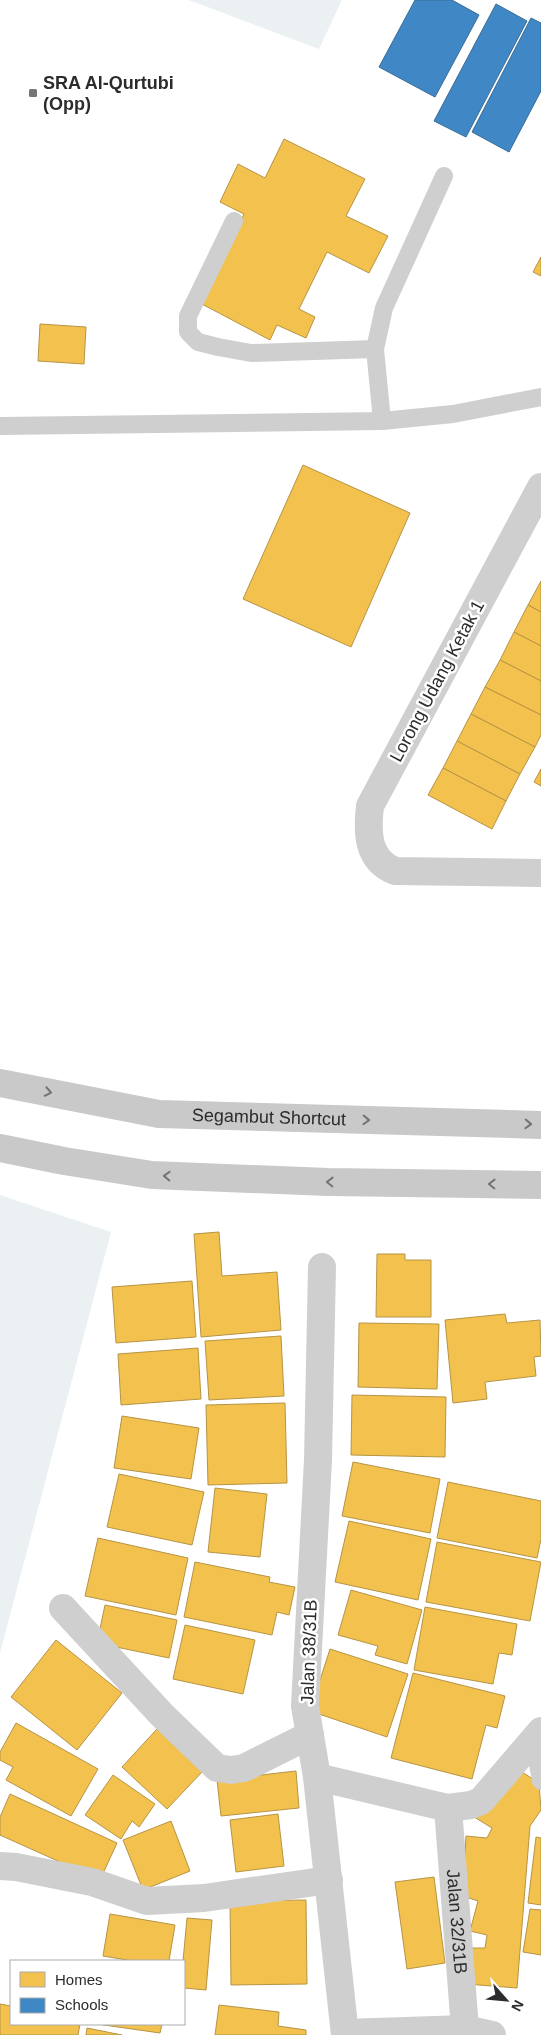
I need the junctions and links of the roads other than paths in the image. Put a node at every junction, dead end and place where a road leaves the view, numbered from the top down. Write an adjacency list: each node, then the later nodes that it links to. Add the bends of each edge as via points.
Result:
1 (444, 176): 3 (lane, via 384,308)
2 (234, 222): 3 (lane, via 188,316 188,332 198,342 251,353)
3 (376, 349): 5 (lane)
4 (541, 397): 5 (lane, via 453,414)
5 (382, 421): 6 (lane)
6 (0, 426)
7 (541, 487): 8 (street, Lorong Udang Ketak 1, via 370,806 367,827 371,848 384,867 395,871)
8 (541, 873)
9 (0, 1083): 10 (main road, Segambut Shortcut, one-way to 10, via 159,1114)
10 (541, 1125)
11 (0, 1148): 12 (main road, one-way to 11, via 152,1175)
12 (541, 1185)
13 (322, 1267): 15 (street, Jalan 38/31B, via 318,1460 305,1706)
14 (63, 1608): 15 (street, via 162,1716 217,1768 244,1768)
15 (310, 1735): 17 (street, Jalan 38/31B)
16 (537, 1735): 18 (lane); 19 (street, via 481,1801)
17 (317, 1778): 19 (street); 21 (street, Jalan 38/31B)
18 (541, 1781)
19 (448, 1808): 22 (street, Jalan 32/31B)
20 (0, 1866): 21 (street, via 92,1882 148,1901 204,1898)
21 (329, 1880): 23 (street, Jalan 38/31B)
22 (465, 2032): 23 (street); 24 (street)
23 (345, 2034)
24 (492, 2035)

